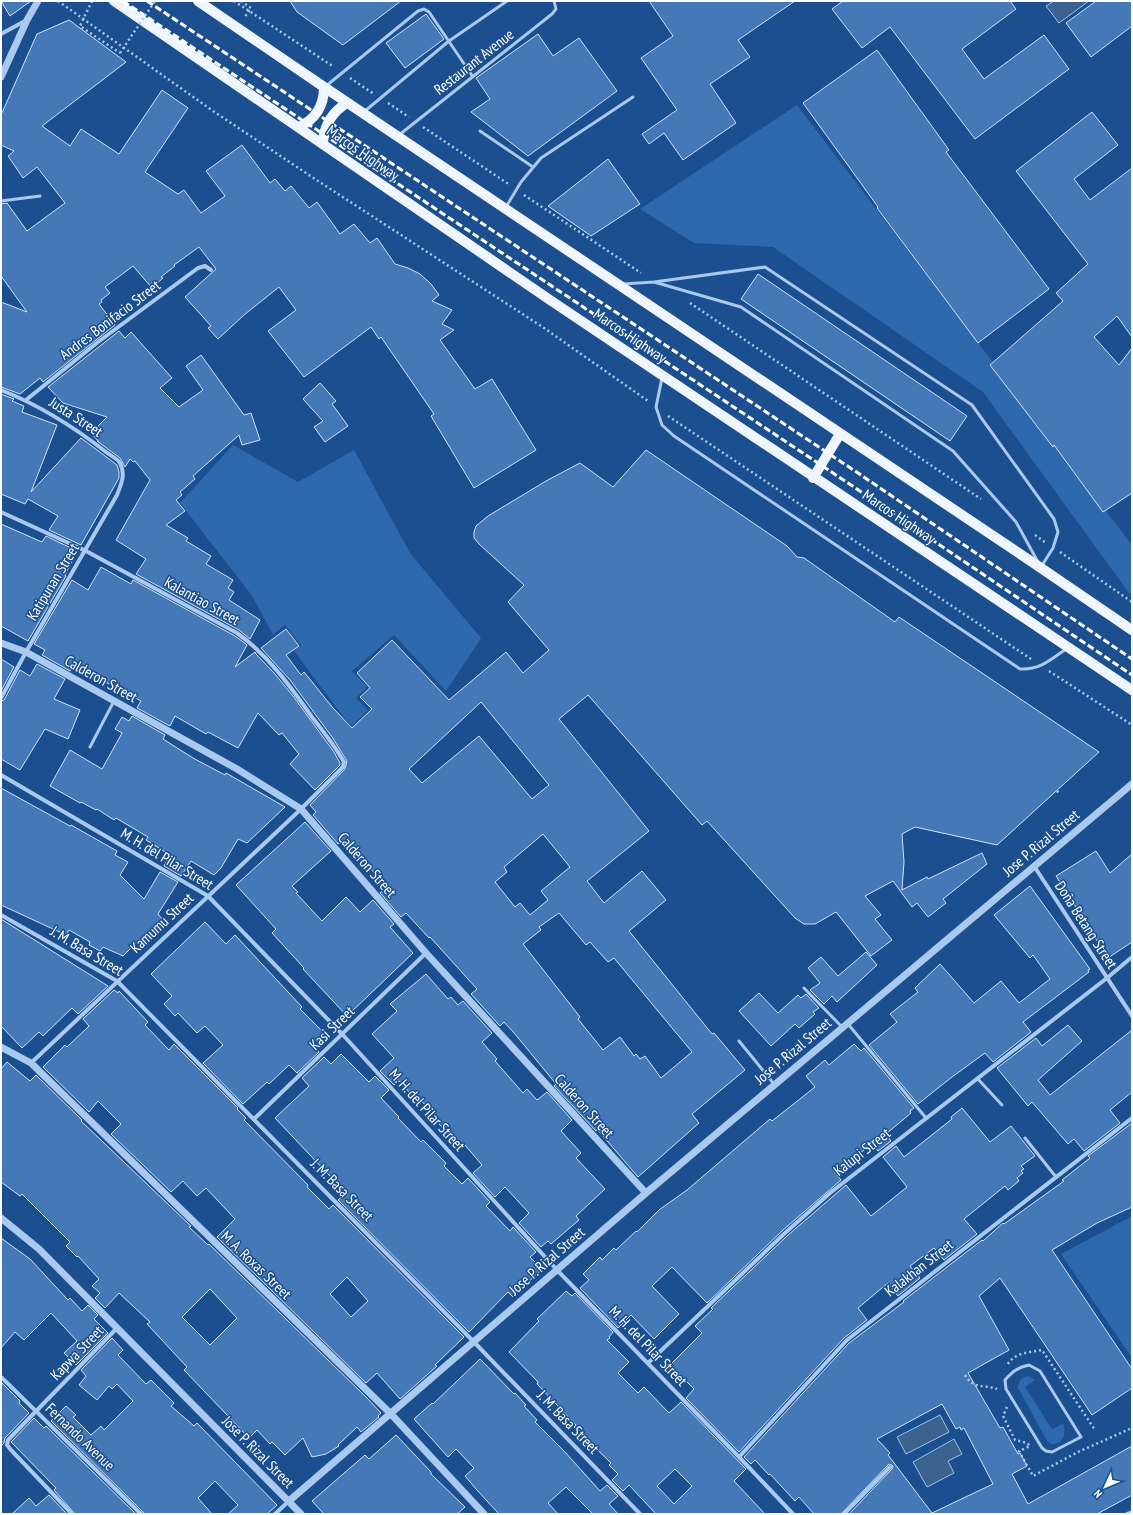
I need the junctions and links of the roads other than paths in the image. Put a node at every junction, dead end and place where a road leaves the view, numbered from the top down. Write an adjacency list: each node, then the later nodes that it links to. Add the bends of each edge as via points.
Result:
1 (38, 1): 6 (street)
2 (114, 1): 15 (main road, Marcos Highway)
3 (198, 1): 11 (main road)
4 (507, 1): 8 (lane, Restaurant Avenue)
5 (554, 1): 10 (lane, Restaurant Avenue, via 556,9 552,14)
6 (27, 20): 7 (street); 9 (street)
7 (1, 34)
8 (449, 41): 10 (lane); 11 (lane, via 429,12 424,9 418,11); 14 (lane, Restaurant Avenue)
9 (1, 77)
10 (473, 77): 17 (lane, Restaurant Avenue)
11 (324, 87): 13 (main road); 15 (main road, via 323,100 318,111)
12 (632, 97): 19 (lane, via 541,158)
13 (347, 103): 14 (main road); 18 (main road, via 340,107 330,120)
14 (363, 113): 17 (main road)
15 (299, 127): 18 (main road, Marcos Highway)
16 (480, 132): 19 (lane)
17 (398, 136): 22 (main road)
18 (323, 143): 26 (main road, Marcos Highway)
19 (533, 167): 22 (lane)
20 (40, 196): 21 (lane)
21 (1, 200)
22 (505, 208): 25 (main road)
23 (211, 270): 28 (street, Andres Bonifacio Street, via 205,266 198,268 98,342)
24 (654, 282): 25 (lane); 34 (lane, via 741,307 953,451 1016,522); 34 (lane, via 765,267 960,397 972,406 1054,519 1058,532 1053,548)
25 (617, 284): 29 (main road)
26 (662, 376): 31 (main road, Marcos Highway); 37 (lane, via 656,407 662,425 674,436 1020,669 1030,670 1042,666)
27 (1, 390): 28 (street, Justa Street)
28 (26, 400): 30 (street, Justa Street, via 95,443 120,462)
29 (840, 434): 31 (main road); 34 (main road)
30 (124, 478): 33 (street, Katipunan Street)
31 (813, 478): 37 (main road, Marcos Highway)
32 (1, 512): 33 (street, Kalantiao Street)
33 (86, 551): 38 (street, Katipunan Street); 43 (street, Kalantiao Street, via 252,644 294,691 341,757)
34 (1041, 568): 35 (main road)
35 (1132, 630)
36 (1, 642): 38 (street, Calderon Street)
37 (1068, 647): 39 (main road, Marcos Highway)
38 (26, 652): 40 (street, Katipunan Street); 41 (street, Calderon Street)
39 (1132, 690)
40 (1, 698)
41 (114, 701): 42 (lane); 46 (street, Calderon Street, via 237,769)
42 (90, 747)
43 (343, 767): 46 (street, Kamumu Street)
44 (1, 775): 48 (street, M. H. del Pilar Street)
45 (1132, 784): 47 (street, Jose P. Rizal Street)
46 (301, 808): 48 (street, Kamumu Street); 50 (street, Calderon Street)
47 (1034, 866): 52 (street, Doña Betang Street); 56 (street, Jose P. Rizal Street)
48 (208, 896): 53 (street, Kamumu Street); 57 (street, M. H. del Pilar Street)
49 (1, 915): 53 (street, J. M. Basa Street)
50 (426, 953): 57 (street, Kasi Street); 69 (street, Calderon Street)
51 (1132, 957): 52 (street, Kalupi Street)
52 (1107, 978): 55 (street, Doña Betang Street); 61 (street, Kalupi Street)
53 (117, 981): 60 (street, Kamumu Street); 66 (street, J. M. Basa Street)
54 (804, 988): 56 (lane)
55 (1132, 1016)
56 (845, 1025): 62 (street, Jose P. Rizal Street); 64 (lane)
57 (343, 1035): 66 (street, Kasi Street); 71 (street, M. H. del Pilar Street)
58 (739, 1041): 62 (lane)
59 (1, 1047): 60 (street, M. A. Roxas Street)
60 (30, 1063): 77 (street, M. A. Roxas Street)
61 (977, 1078): 63 (lane); 64 (street, Kalupi Street)
62 (774, 1084): 69 (street, Jose P. Rizal Street)
63 (1002, 1105)
64 (926, 1118): 74 (street, Kalupi Street, via 830,1192)
65 (1132, 1118): 68 (street, Kalakhan Street)
66 (254, 1119): 73 (street, J. M. Basa Street)
67 (1026, 1138): 68 (lane)
68 (1056, 1177): 79 (street, Kalakhan Street, via 847,1340)
69 (646, 1193): 71 (street, Jose P. Rizal Street)
70 (1, 1218): 72 (street, Jose P. Rizal Street, via 39,1249)
71 (557, 1270): 73 (street, Jose P. Rizal Street); 74 (street, M. H. del Pilar Street)
72 (117, 1328): 76 (street, Kapwa Street); 81 (street, Jose P. Rizal Street)
73 (474, 1342): 77 (street, Jose P. Rizal Street); 88 (street, J. M. Basa Street)
74 (648, 1364): 79 (street, M. H. del Pilar Street)
75 (1, 1377): 76 (street, Fernando Avenue)
76 (37, 1412): 83 (street, Kapwa Street, via 8,1440 7,1445); 84 (street, Fernando Avenue)
77 (390, 1413): 81 (street, Jose P. Rizal Street); 87 (street, M. A. Roxas Street)
78 (1081, 1437): 78 (lane, via 1040,1371 1029,1365 1024,1366 1011,1373 1005,1380 1006,1389 1042,1448 1052,1452)
79 (739, 1457): 89 (street, M. H. del Pilar Street)
80 (890, 1468): 90 (street)
81 (289, 1501): 85 (street); 86 (street)
82 (1132, 1512): 91 (street)
83 (72, 1514)
84 (141, 1514)
85 (275, 1514)
86 (301, 1514)
87 (484, 1514)
88 (640, 1514)
89 (793, 1514)
90 (844, 1514)
91 (1127, 1514)

